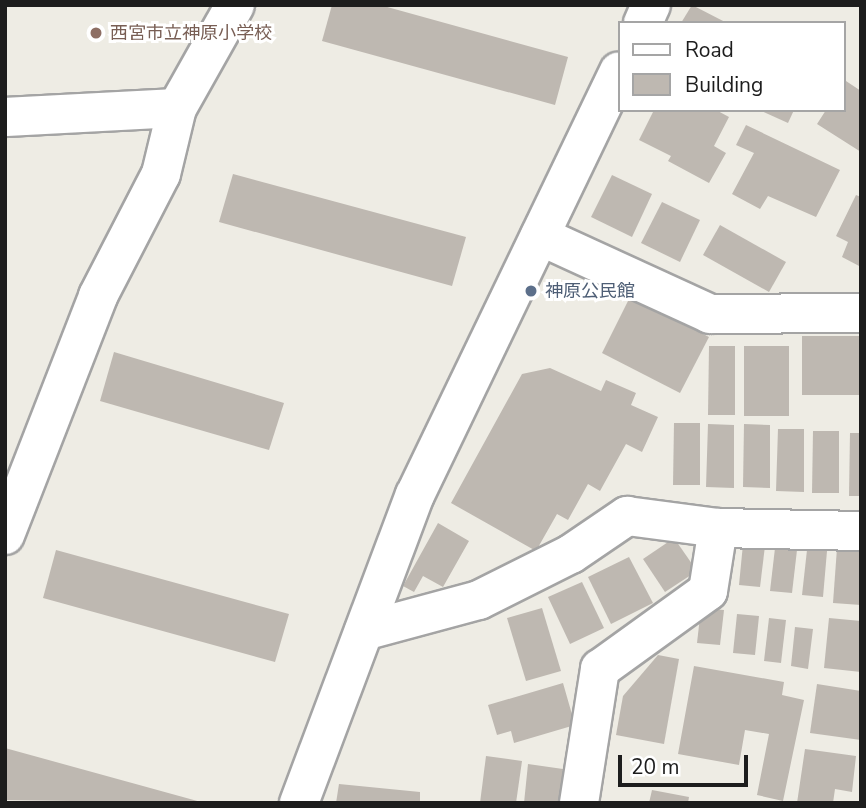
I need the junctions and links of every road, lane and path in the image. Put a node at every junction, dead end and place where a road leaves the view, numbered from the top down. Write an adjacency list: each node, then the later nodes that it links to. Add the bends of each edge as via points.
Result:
1 (235, 5): 5 (street)
2 (651, 5): 3 (street)
3 (644, 21)
4 (618, 74): 7 (street)
5 (177, 108): 6 (street); 11 (street, via 161,173 99,296)
6 (5, 117)
7 (540, 236): 8 (street, via 710,314); 12 (street, via 415,495)
8 (861, 313)
9 (718, 528): 10 (street); 12 (street, via 627,516 570,554 479,600); 14 (street, via 708,591 600,669)
10 (861, 531)
11 (5, 535)
12 (364, 631): 13 (street)
13 (299, 803)
14 (579, 803)

